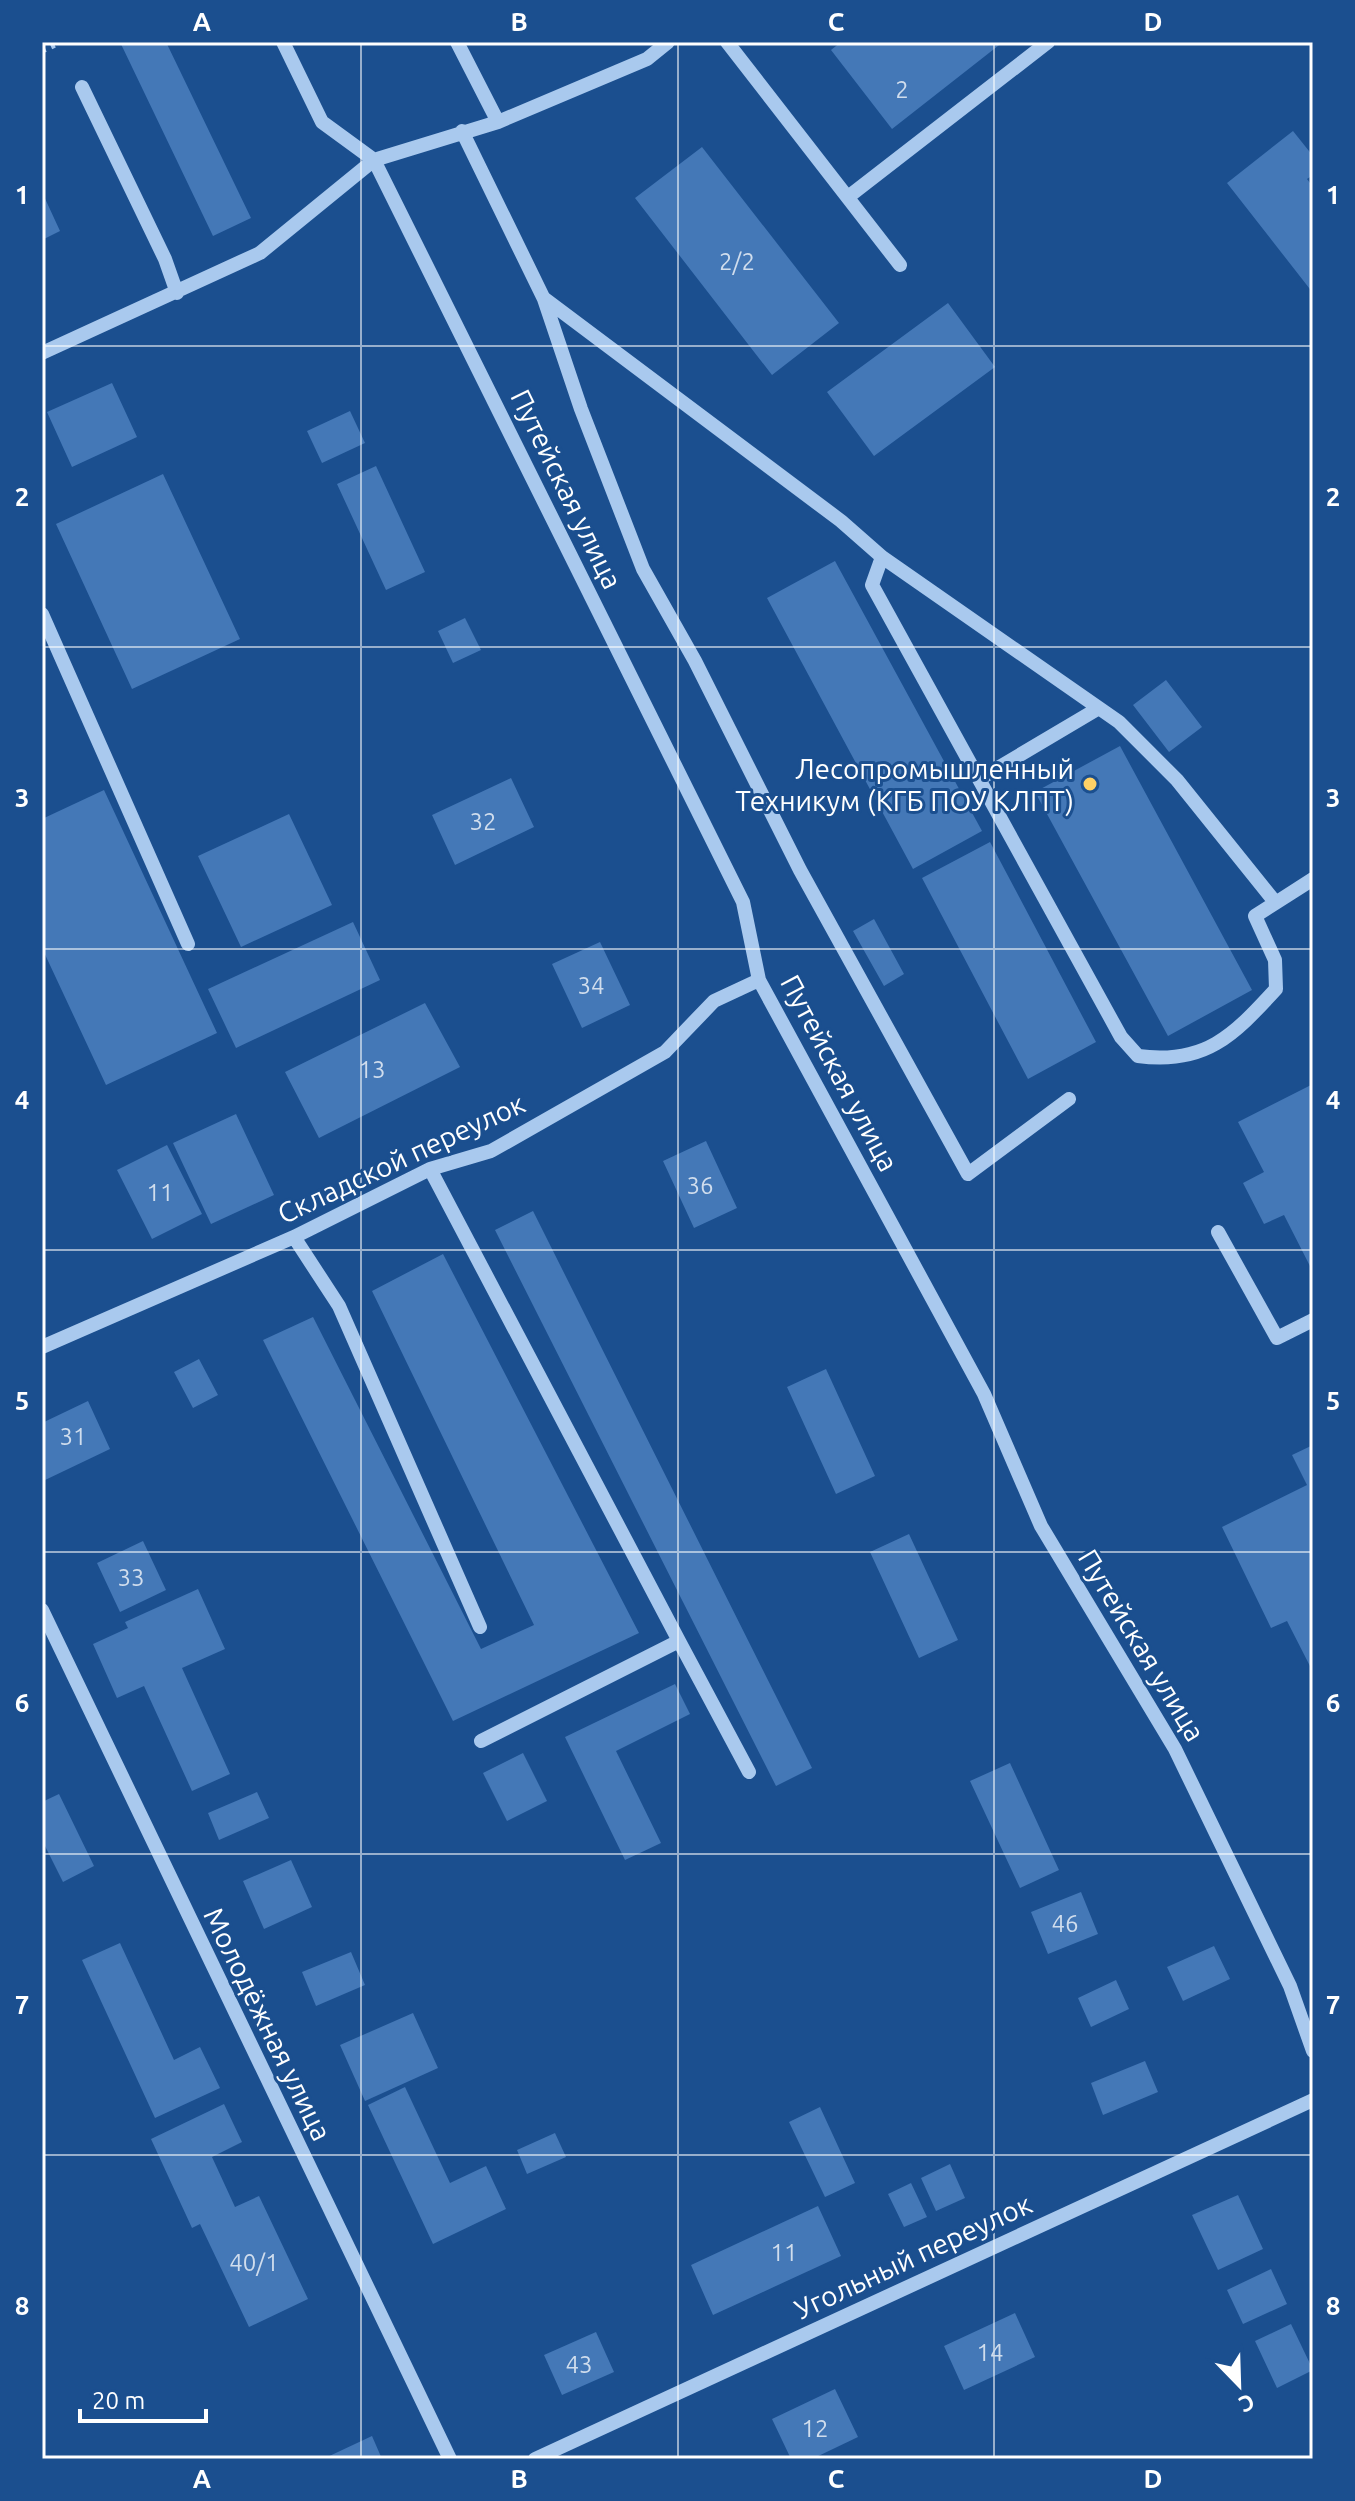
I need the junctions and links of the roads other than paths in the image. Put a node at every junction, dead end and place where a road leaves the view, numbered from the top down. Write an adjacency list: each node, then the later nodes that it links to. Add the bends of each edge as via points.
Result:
1 (283, 42): 9 (street, Путейская улица, via 322,122)
2 (457, 42): 7 (street)
3 (668, 42): 7 (street, via 647,59)
4 (727, 42): 10 (street)
5 (1048, 42): 10 (street)
6 (82, 87): 12 (street)
7 (498, 122): 8 (street)
8 (462, 131): 9 (street); 13 (street)
9 (374, 160): 12 (street, via 260,253); 22 (street, Путейская улица, via 743,902)
10 (848, 197): 11 (street)
11 (900, 265)
12 (177, 293): 14 (street)
13 (544, 299): 15 (street); 23 (street, via 643,569 800,870 968,1174)
14 (42, 353)
15 (882, 557): 17 (street); 18 (street, via 872,585)
16 (42, 614): 21 (street)
17 (1099, 708): 18 (street); 20 (street, via 1177,780)
18 (981, 778): 20 (street, via 1121,1037 1138,1056 1194,1056 1243,1025 1276,989 1275,960 1255,916)
19 (1313, 879): 20 (street)
20 (1275, 902)
21 (188, 944)
22 (759, 980): 24 (street, Складской переулок, via 714,1001 665,1052 491,1151); 34 (street, Путейская улица, via 984,1394 1041,1526 1175,1749 1290,1986)
23 (1069, 1099)
24 (430, 1169): 26 (street, Складской переулок); 31 (street)
25 (1218, 1232): 27 (street, via 1277,1338)
26 (294, 1237): 28 (street, Складской переулок); 30 (street, via 339,1306)
27 (1313, 1320)
28 (42, 1347)
29 (42, 1610): 36 (street, Молодёжная улица)
30 (480, 1627)
31 (679, 1641): 32 (street); 33 (street)
32 (481, 1741)
33 (749, 1772)
34 (1313, 2051)
35 (1313, 2100): 37 (street, Угольный переулок)
36 (450, 2459)
37 (535, 2459)

